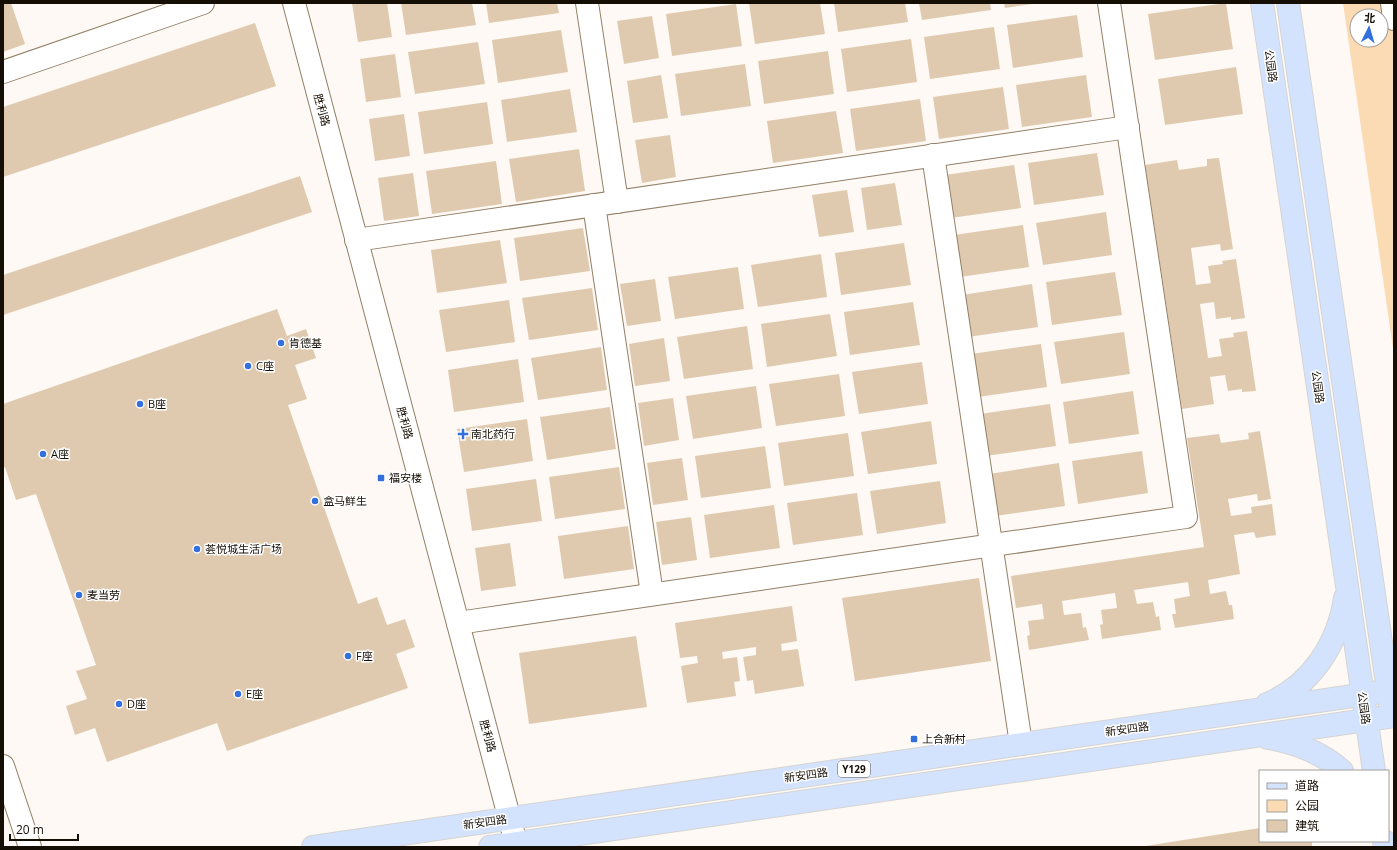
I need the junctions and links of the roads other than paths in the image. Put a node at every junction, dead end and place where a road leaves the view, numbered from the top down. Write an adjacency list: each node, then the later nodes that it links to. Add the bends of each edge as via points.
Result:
1 (204, 3): 9 (street)
2 (294, 3): 14 (street, 胜利路)
3 (587, 3): 12 (street)
4 (1109, 3): 10 (street)
5 (1262, 3): 17 (main road, 公园路)
6 (1288, 3): 16 (main road)
7 (1392, 3): 8 (street)
8 (1394, 19)
9 (3, 72)
10 (1128, 127): 11 (street); 15 (street, via 1186,517)
11 (933, 155): 12 (street); 15 (street)
12 (617, 202): 13 (street)
13 (594, 205): 14 (street); 18 (street)
14 (356, 240): 20 (street, 胜利路)
15 (991, 545): 18 (street); 27 (street)
16 (1372, 583): 19 (main road); 21 (main road)
17 (1347, 585): 22 (main road, 公园路); 23 (main road, via 1343,611 1333,638 1319,664 1300,684 1282,696)
18 (652, 594): 20 (street)
19 (1394, 620)
20 (458, 623): 31 (street, 胜利路)
21 (1391, 691): 22 (main road, 新安四路 / Y129); 25 (main road)
22 (1362, 694): 23 (main road, 新安四路 / Y129); 24 (main road, 公园路)
23 (1250, 711): 27 (main road, 新安四路 / Y129)
24 (1366, 720): 25 (main road, Y129); 26 (main road, Y129); 30 (main road, 公园路)
25 (1393, 721)
26 (1253, 736): 29 (main road, via 1280,740 1308,750 1334,763); 32 (main road, Y129)
27 (1021, 744): 31 (main road, 新安四路 / Y129)
28 (3, 766): 33 (street)
29 (1341, 770)
30 (1374, 770)
31 (510, 818): 32 (street, 胜利路); 34 (main road, 新安四路 / Y129)
32 (516, 843): 35 (main road, Y129)
33 (30, 847)
34 (313, 847)
35 (490, 847)

